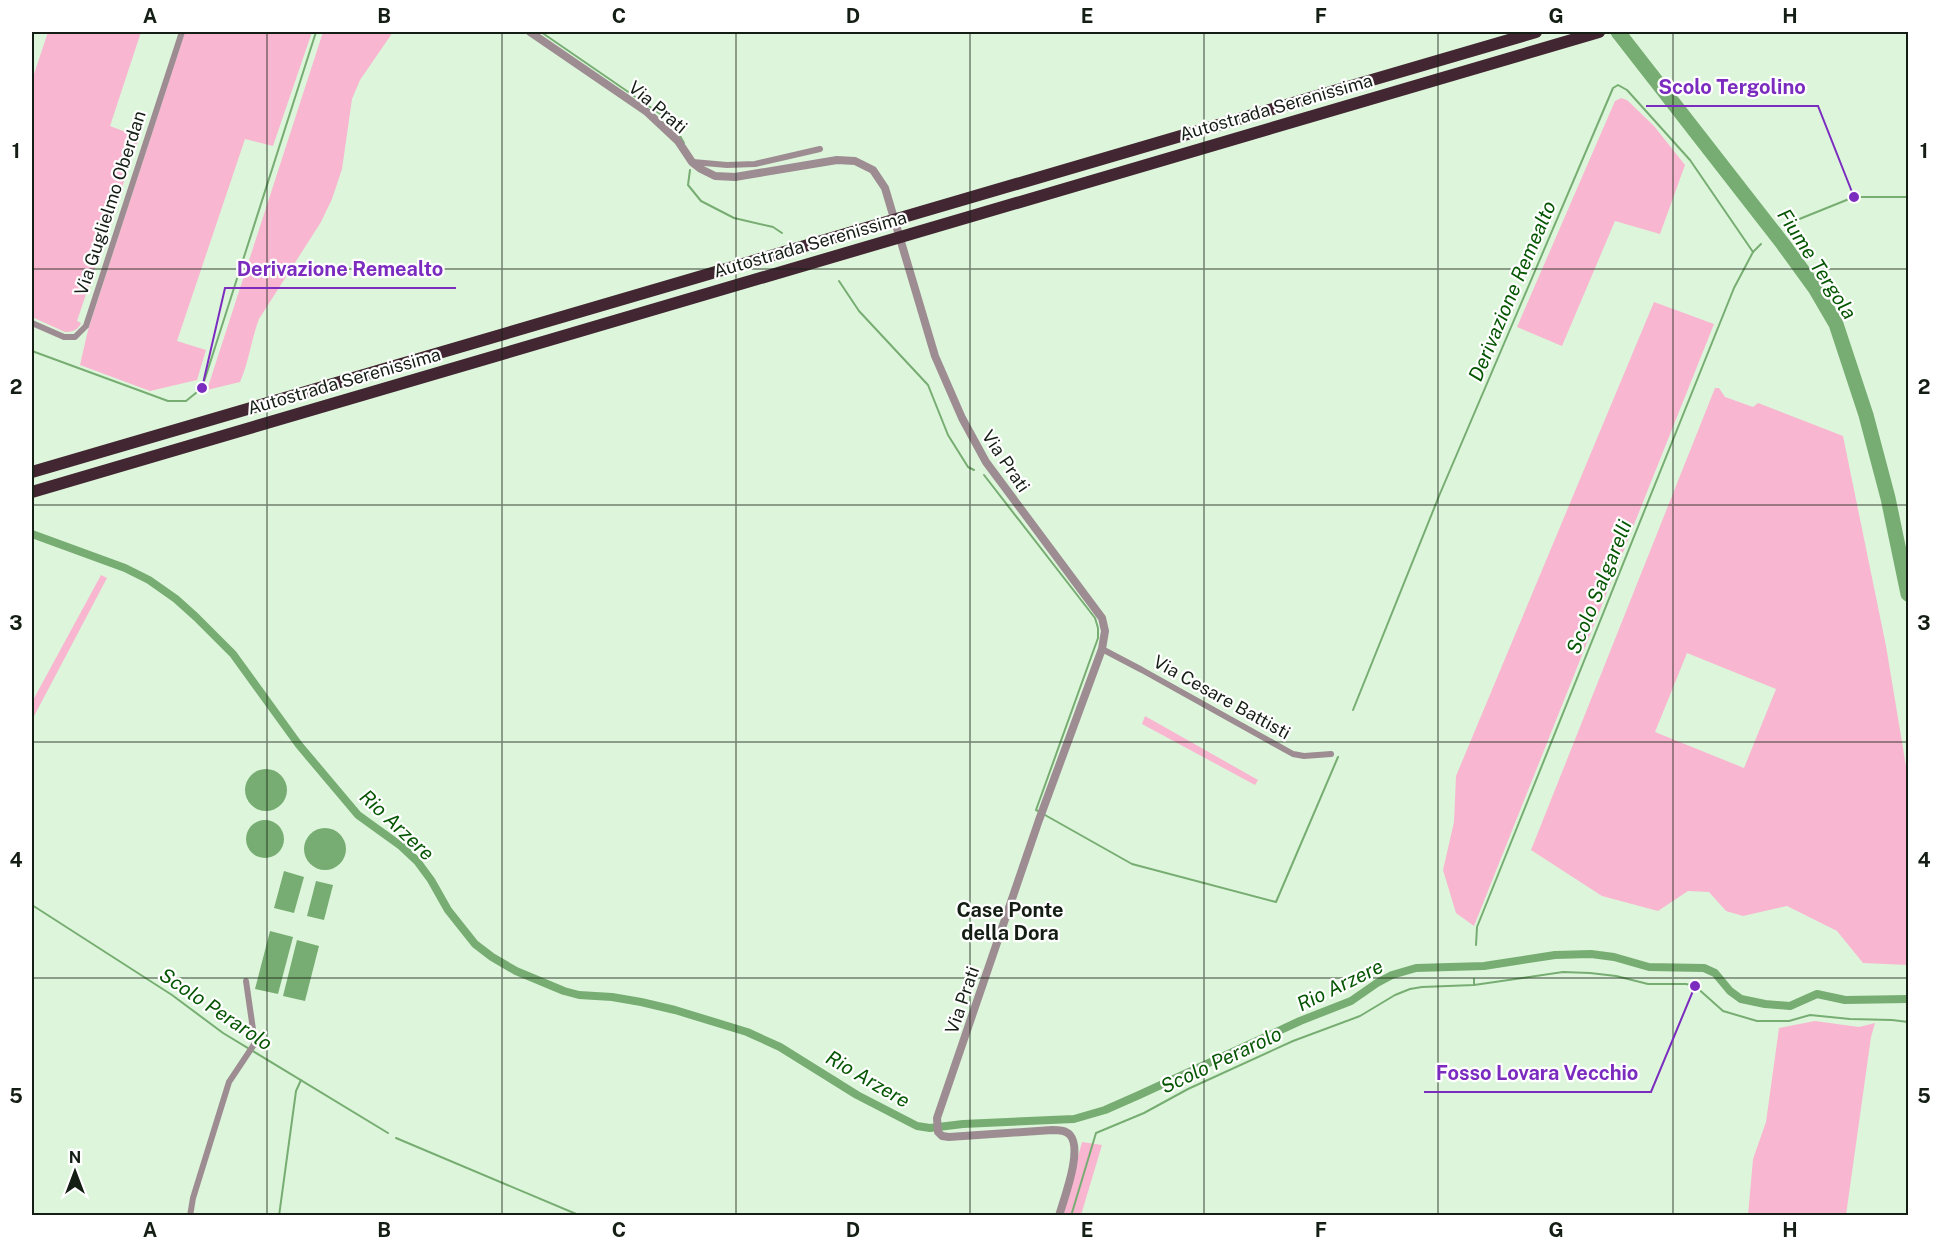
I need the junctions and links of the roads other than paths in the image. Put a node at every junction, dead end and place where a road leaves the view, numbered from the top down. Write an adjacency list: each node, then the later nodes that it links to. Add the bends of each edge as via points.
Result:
1 (182, 32): 7 (street, Via Guglielmo Oberdan, via 86,326 75,337 64,337)
2 (530, 32): 6 (street, Via Prati, via 647,112 678,141)
3 (1599, 32): 9 (highway, Autostrada Serenissima)
4 (1530, 33): 8 (highway, Autostrada Serenissima)
5 (820, 149): 6 (street, via 755,164)
6 (692, 162): 10 (street, Via Prati, via 715,176 735,177 837,160 855,161 873,170 885,189 935,356 962,418 986,462 1102,618)
7 (32, 323)
8 (32, 472)
9 (32, 492)
10 (1102, 649): 11 (street, Via Cesare Battisti, via 1293,753); 14 (street, Via Prati, via 1036,831 937,1127 942,1136 949,1137 1052,1130 1067,1133 1074,1143 1075,1156)
11 (1331, 754)
12 (246, 981): 13 (street, via 255,1043 229,1082)
13 (190, 1215)
14 (1059, 1215)

